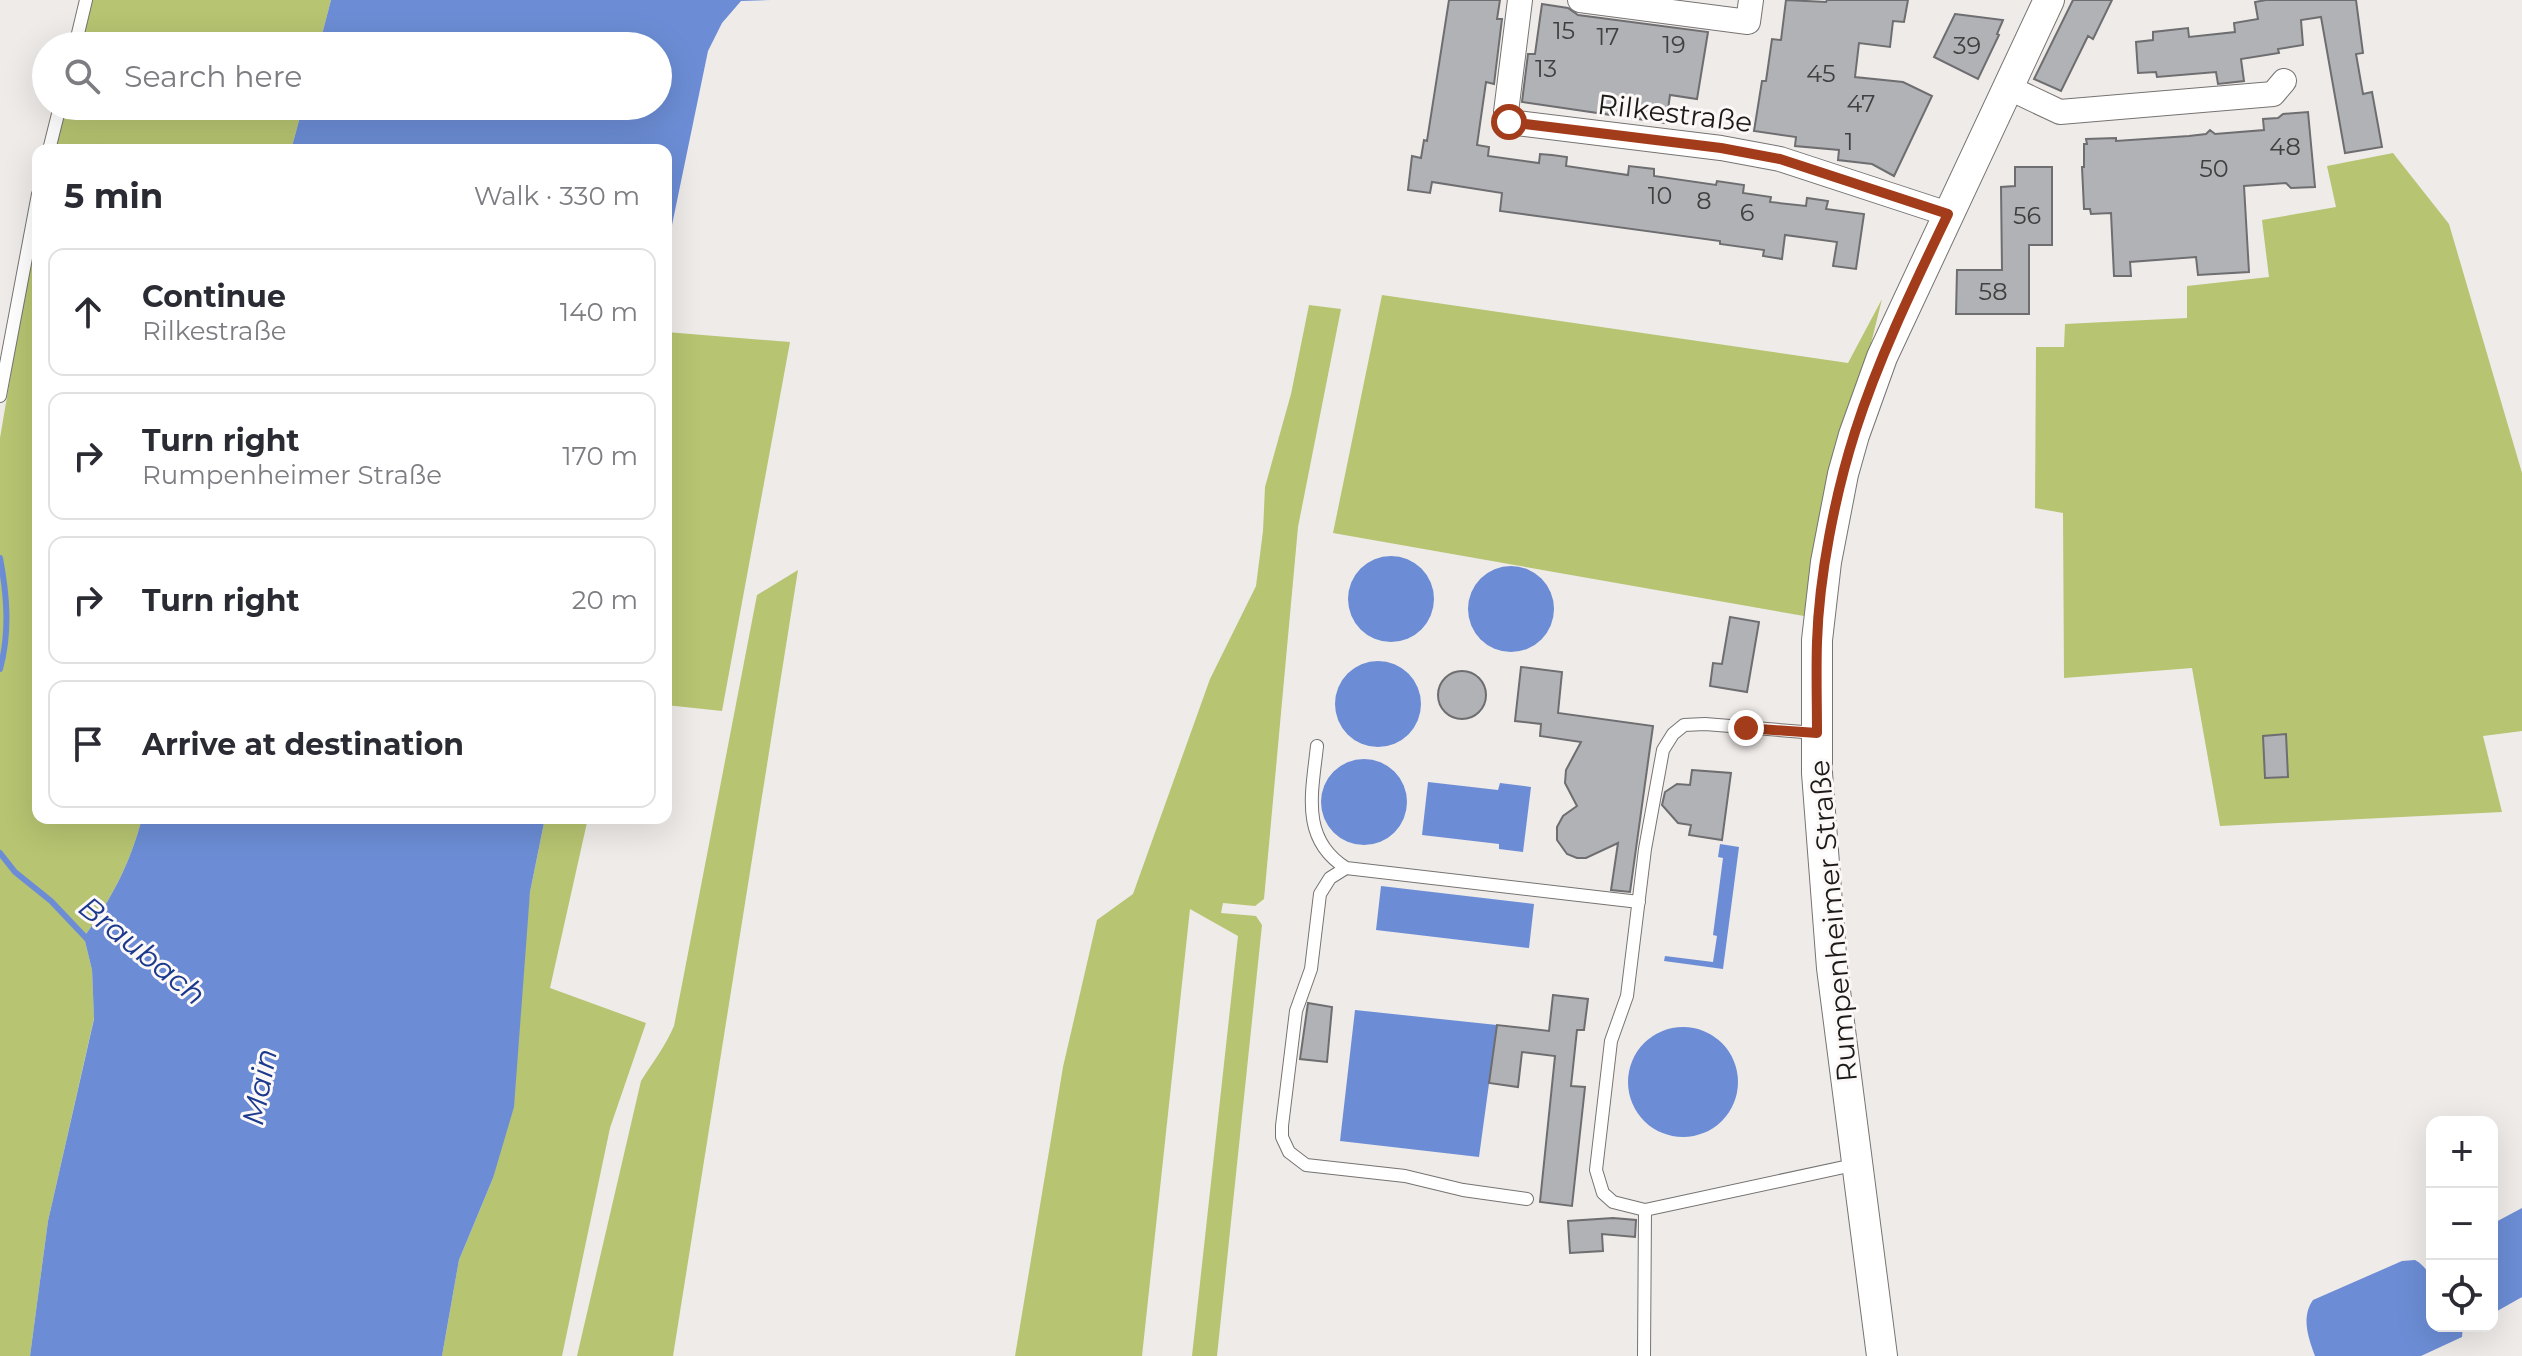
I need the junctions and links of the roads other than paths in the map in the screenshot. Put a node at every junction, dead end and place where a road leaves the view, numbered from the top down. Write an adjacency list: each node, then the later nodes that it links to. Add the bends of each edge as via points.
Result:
1 (86, 0): 6 (lane)
2 (1520, 0): 11 (street, Rilkestraße, via 1509,122 1780,159)
3 (1580, 0): 5 (street)
4 (2049, 0): 8 (street, Rumpenheimer Straße)
5 (1749, 11)
6 (78, 32)
7 (2284, 81): 8 (street, via 2273,94 2060,112)
8 (2007, 87): 11 (street, Rumpenheimer Straße)
9 (56, 120): 10 (lane)
10 (50, 144)
11 (1948, 214): 15 (street, Rumpenheimer Straße, via 1882,357 1843,474 1817,640)
12 (32, 219): 13 (lane)
13 (6, 326): 14 (lane)
14 (0, 396)
15 (1817, 733): 18 (lane, via 1705,724 1684,725 1673,734 1663,750); 19 (street, Rumpenheimer Straße, via 1832,968)
16 (1317, 746): 17 (lane, via 1314,831 1331,858)
17 (1346, 868): 18 (lane); 20 (lane, via 1330,878 1320,894 1311,969 1296,1011 1282,1126 1285,1145 1306,1165 1405,1176)
18 (1639, 902): 21 (lane, via 1627,996 1611,1041 1596,1170 1603,1193 1613,1202)
19 (1858, 1164): 21 (lane); 23 (street, Rumpenheimer Straße)
20 (1527, 1199)
21 (1645, 1210): 22 (lane)
22 (1644, 1356)
23 (1882, 1356)

